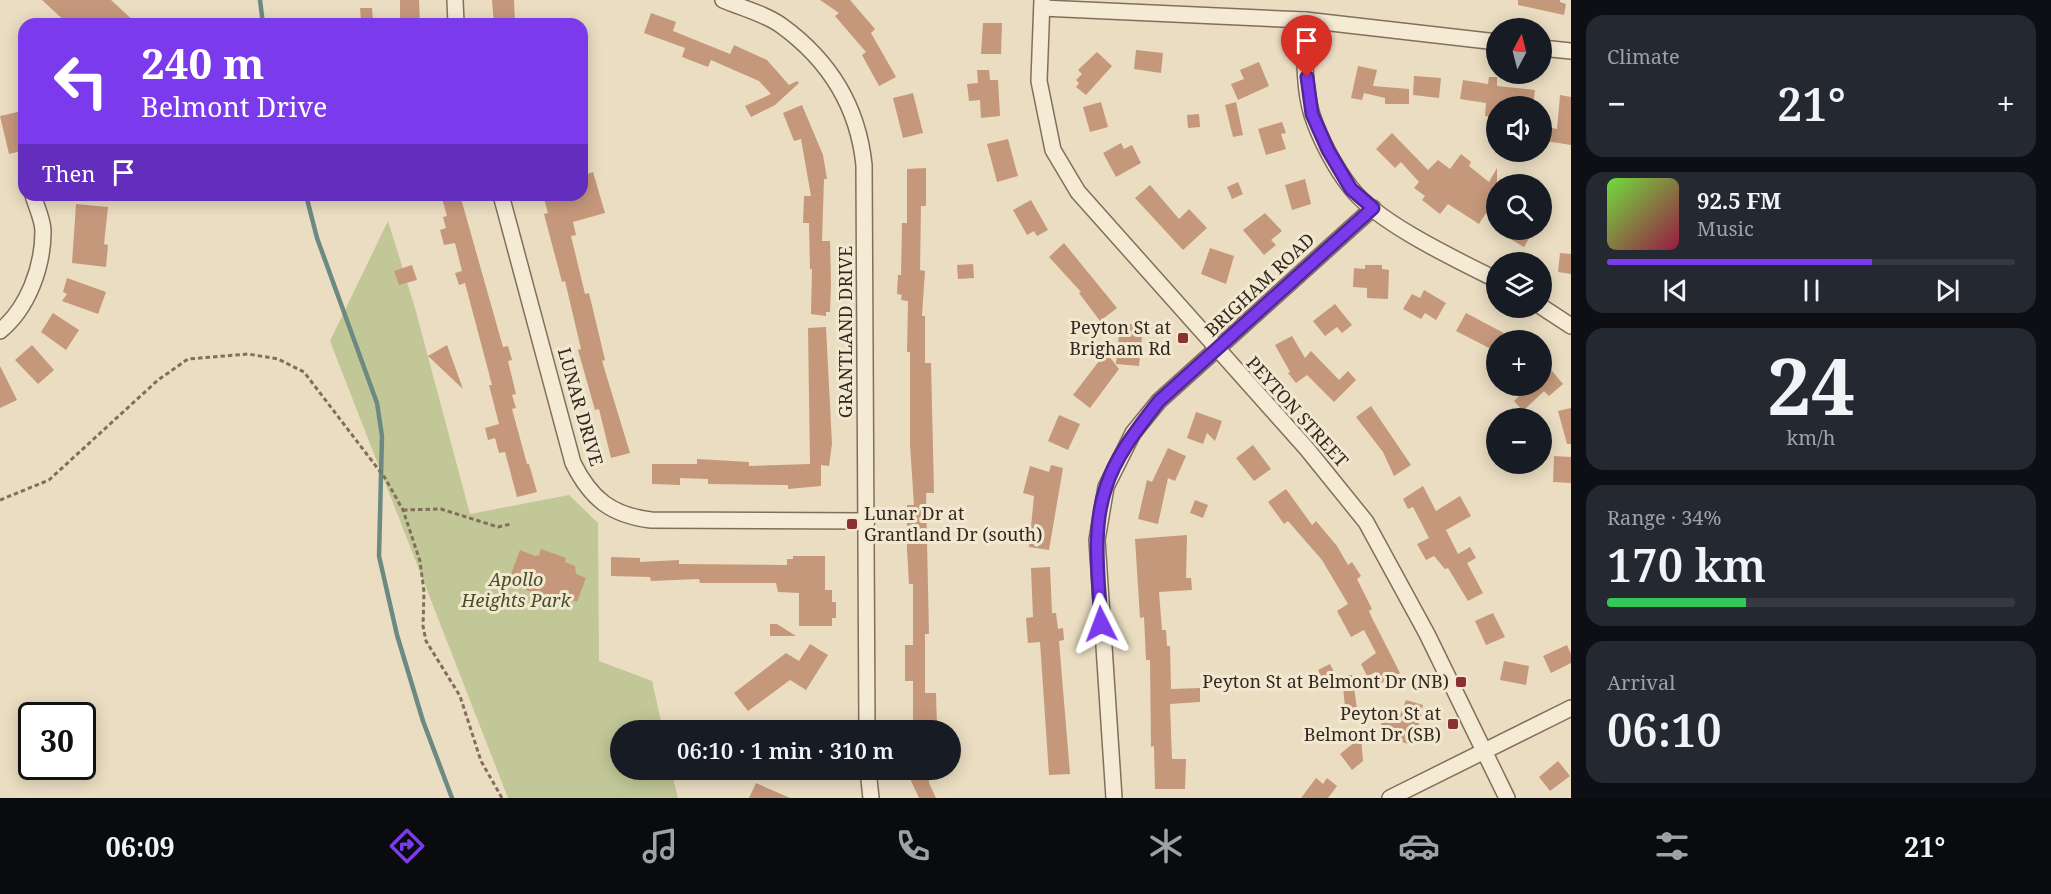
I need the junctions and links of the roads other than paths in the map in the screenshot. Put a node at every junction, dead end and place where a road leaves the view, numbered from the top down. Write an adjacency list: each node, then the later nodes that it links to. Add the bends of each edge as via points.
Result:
1 (455, 0): 4 (street)
2 (723, 0): 17 (street, GRANTLAND DRIVE, via 781,25 819,59 845,95 861,135)
3 (1042, 4): 5 (street); 16 (street, PEYTON STREET, via 1039,81 1053,150 1078,192)
4 (456, 18)
5 (1305, 20): 6 (street); 11 (street, via 1312,114 1351,189)
6 (1486, 41)
7 (1552, 49): 8 (street)
8 (1571, 51)
9 (35, 201): 15 (street, via 43,229 37,273 22,305)
10 (503, 201): 17 (street, LUNAR DRIVE, via 573,463 604,505 619,514 651,520)
11 (1373, 208): 12 (street); 16 (street, BRIGHAM ROAD)
12 (1486, 274)
13 (1552, 314): 14 (street)
14 (1571, 326)
15 (0, 331)
16 (1217, 351): 20 (street, PEYTON STREET, via 1307,449 1366,522); 23 (street, BRIGHAM ROAD, via 1159,401 1133,433 1106,487 1097,540)
17 (867, 520): 19 (street, GRANTLAND DRIVE)
18 (1571, 708): 20 (street)
19 (867, 720)
20 (1484, 750): 24 (street); 25 (street, PEYTON STREET)
21 (869, 780): 22 (street)
22 (871, 798)
23 (1114, 798)
24 (1390, 798)
25 (1507, 798)

